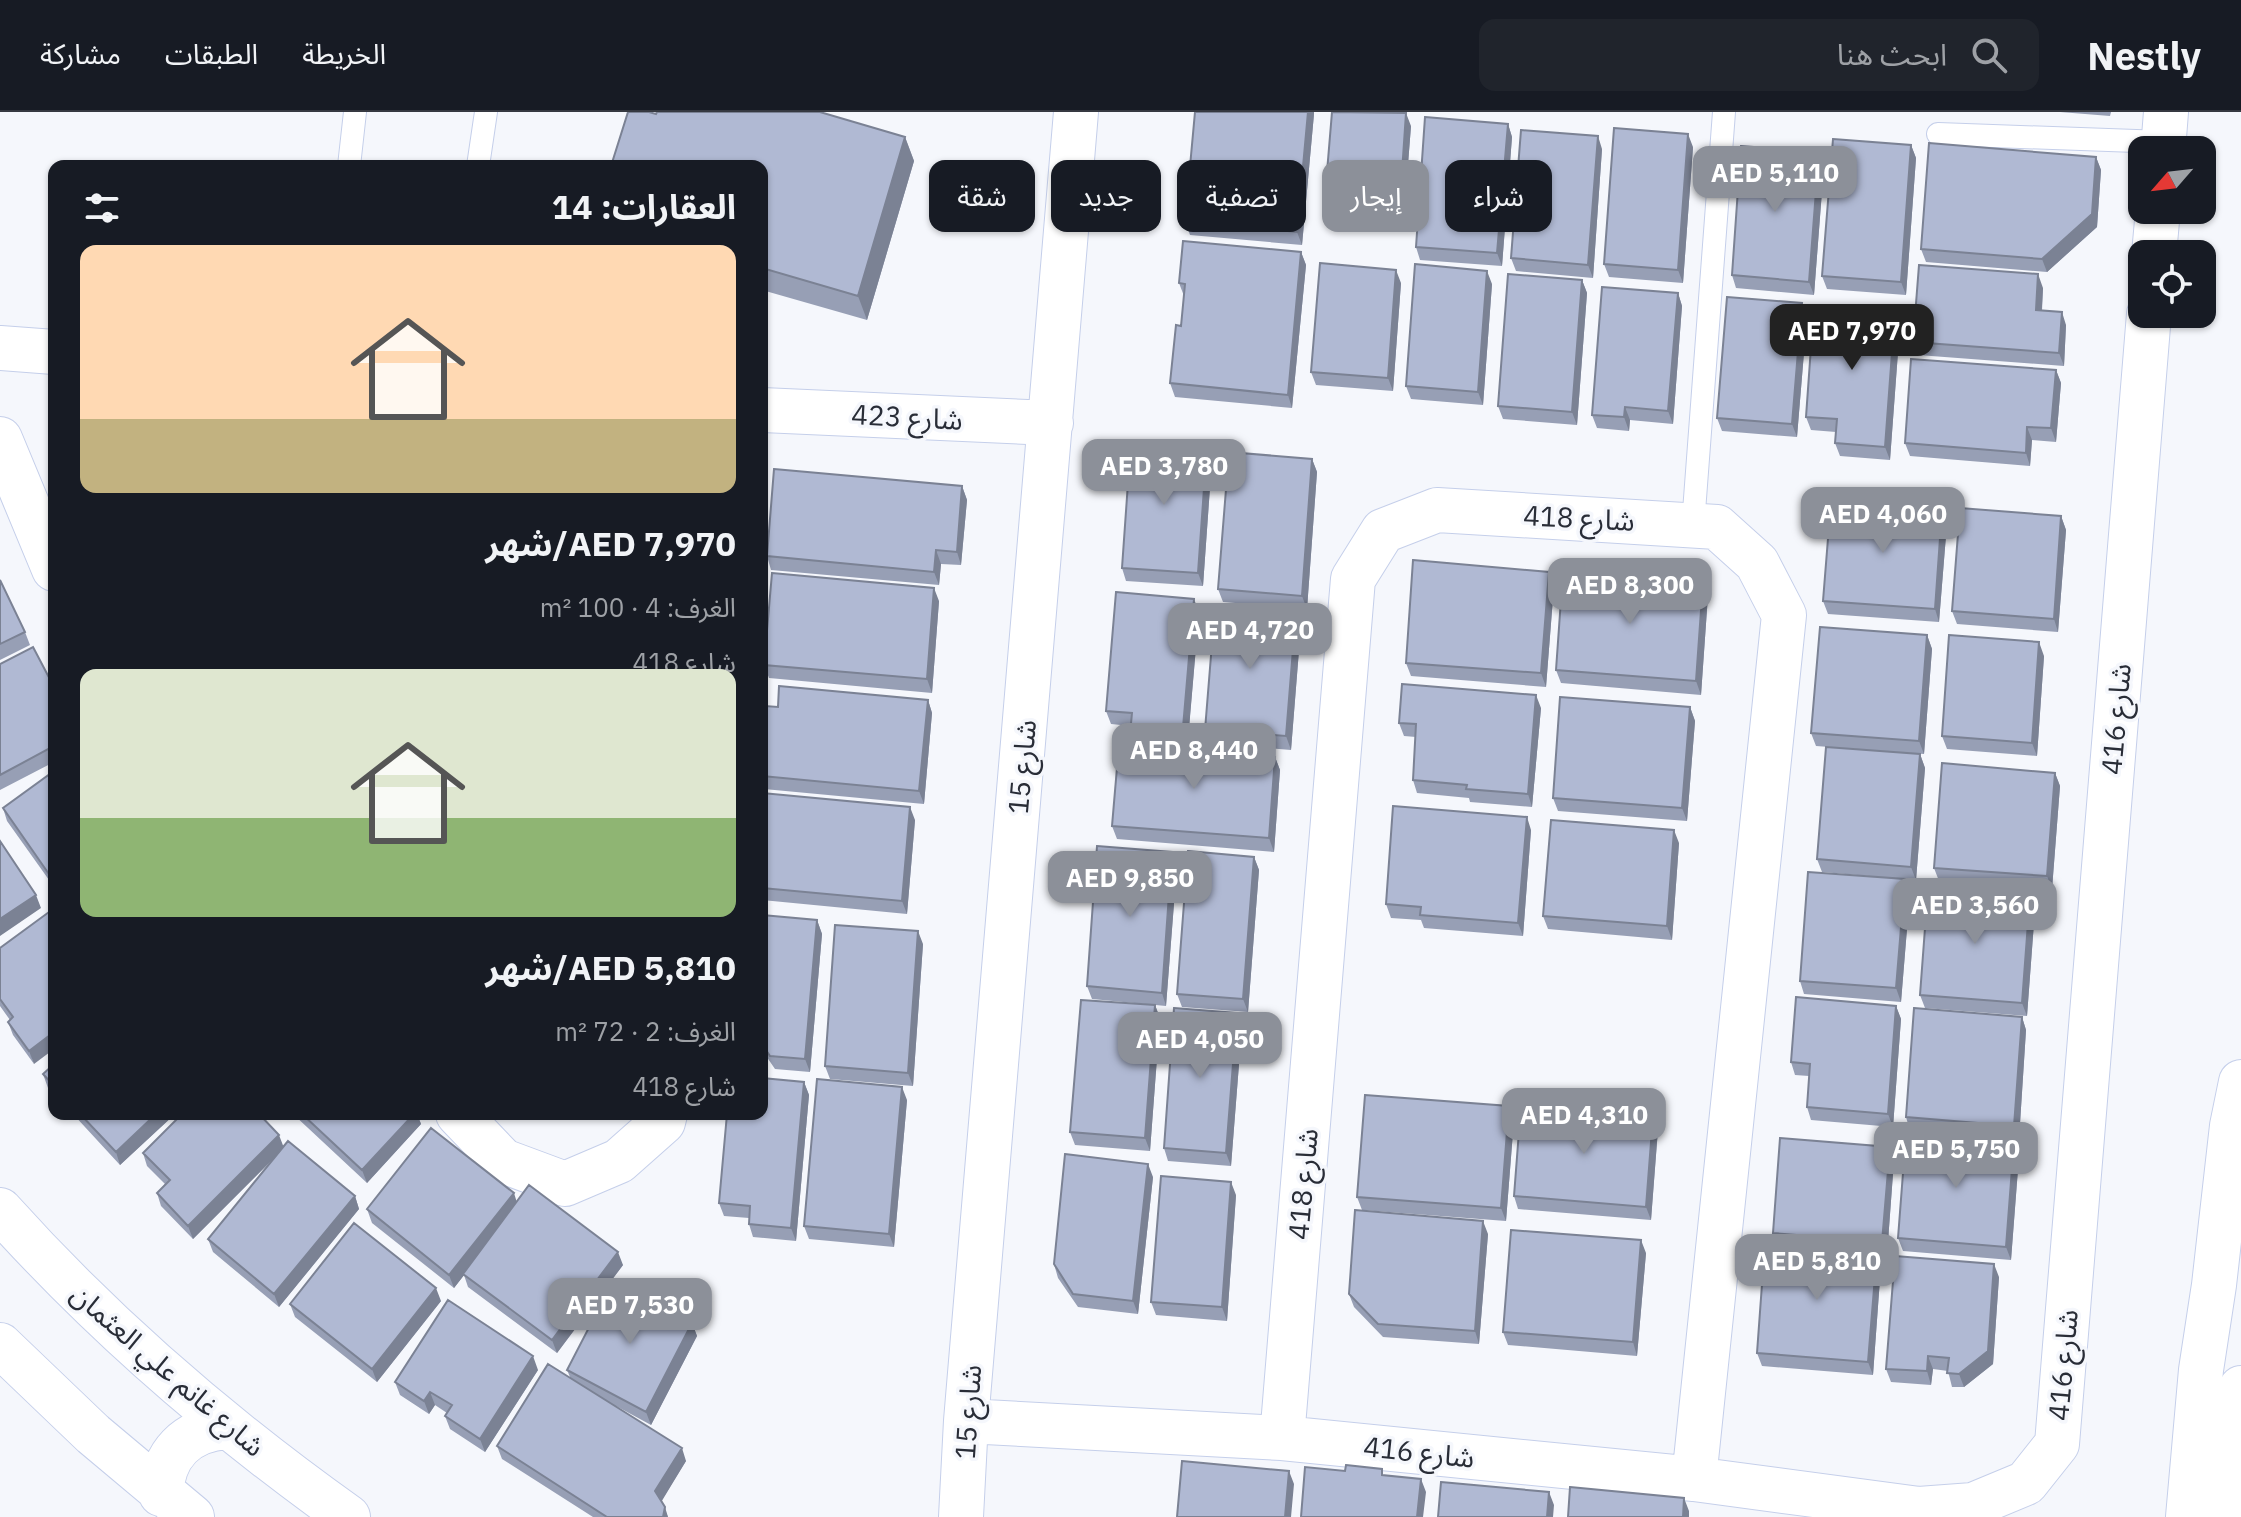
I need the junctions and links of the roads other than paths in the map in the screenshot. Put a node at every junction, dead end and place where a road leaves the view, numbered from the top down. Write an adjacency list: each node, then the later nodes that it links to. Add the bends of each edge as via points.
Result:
1 (355, 112): 7 (lane)
2 (486, 112): 8 (lane)
3 (1076, 112): 13 (street, شارع 15)
4 (1724, 112): 15 (lane)
5 (1938, 134): 6 (lane)
6 (2164, 135)
7 (350, 160)
8 (479, 160)
9 (2148, 328): 27 (street, شارع 416, via 2057,1444 2026,1483 1973,1505 1919,1509)
10 (0, 348): 11 (street)
11 (48, 352)
12 (768, 410): 13 (street, شارع 423)
13 (1051, 423): 23 (street, شارع 15)
14 (0, 439): 16 (street)
15 (1693, 525): 25 (street, شارع 418, via 1437,510 1383,531 1353,579); 27 (street, شارع 418, via 1717,527 1757,563 1784,615)
16 (48, 555)
17 (2241, 1082): 31 (street, via 2201,1370)
18 (464, 1120): 19 (street, via 503,1161 565,1184 619,1161)
19 (664, 1120)
20 (0, 1210): 24 (street, شارع غانم علي العثمان, via 101,1316)
21 (0, 1345): 28 (street)
22 (2241, 1388): 26 (street)
23 (966, 1421): 25 (street, شارع 416); 30 (street, شارع 15)
24 (226, 1427): 28 (street, via 210,1428 183,1441 166,1465); 29 (street, شارع غانم علي العثمان)
25 (1282, 1438): 27 (street, شارع 416)
26 (2238, 1444): 32 (street)
27 (1694, 1479)
28 (177, 1505)
29 (348, 1517)
30 (961, 1517)
31 (2188, 1517)
32 (2230, 1517)

